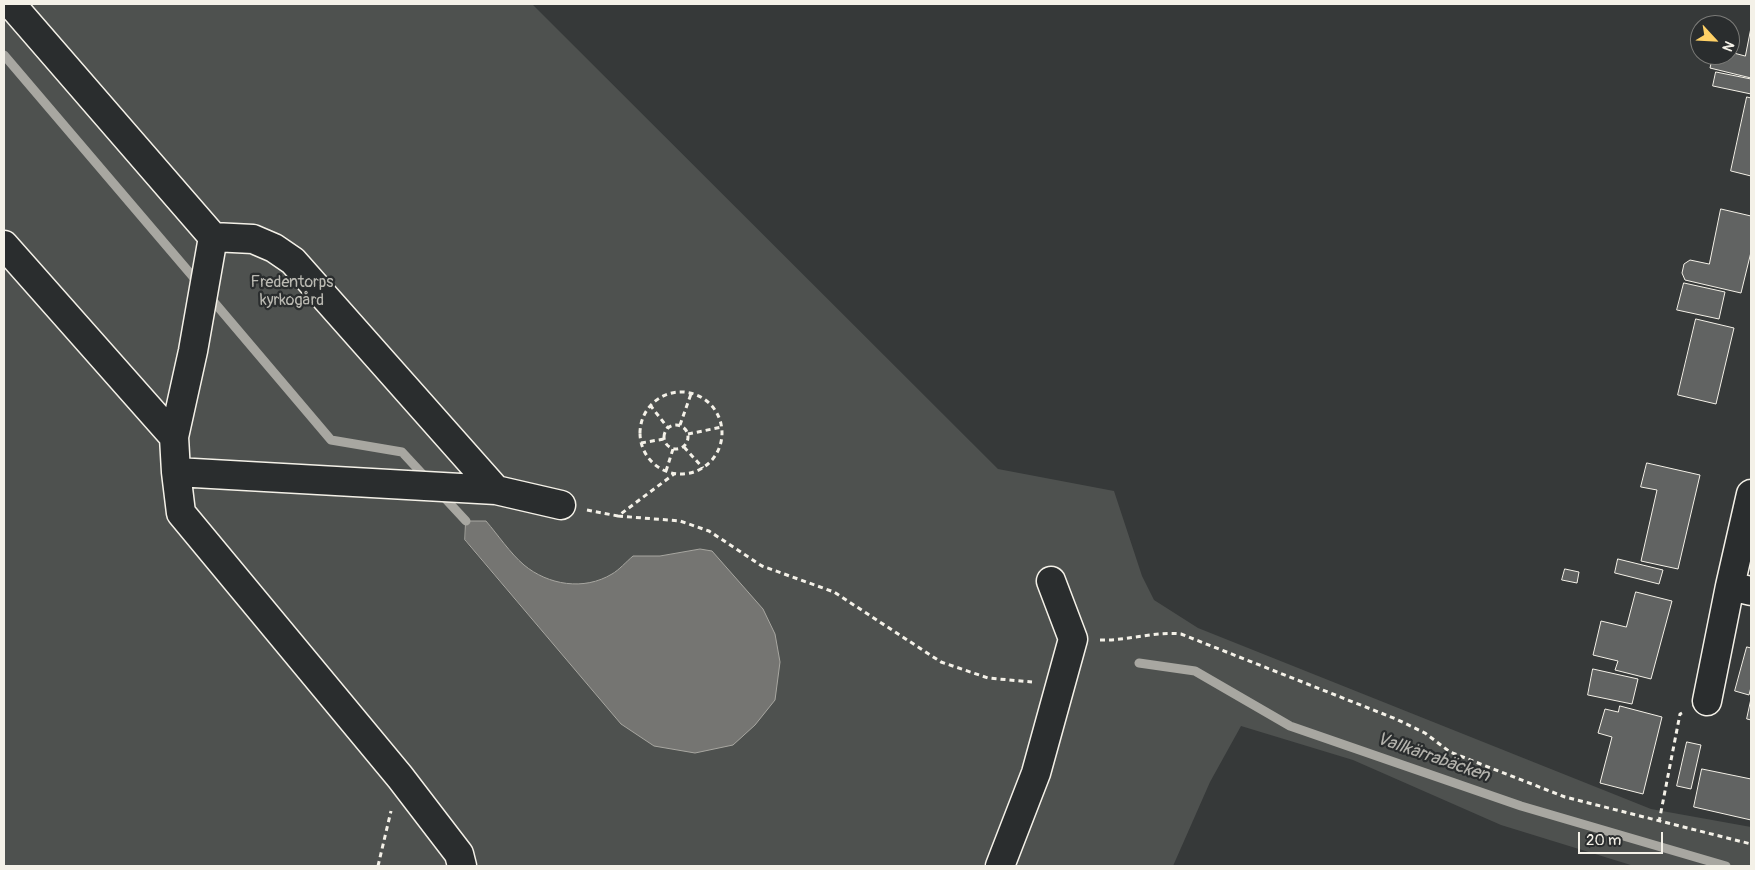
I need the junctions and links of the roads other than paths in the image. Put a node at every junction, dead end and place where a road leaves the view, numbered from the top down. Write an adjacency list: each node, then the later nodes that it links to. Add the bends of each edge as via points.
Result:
1 (11, 4): 2 (street)
2 (213, 237): 4 (street, via 194,351); 6 (street, via 253,239 293,260)
3 (4, 245): 4 (street)
4 (174, 437): 5 (street)
5 (176, 472): 6 (street); 12 (street, via 182,513 400,777 459,854)
6 (496, 490): 8 (street)
7 (1751, 494): 10 (street)
8 (561, 505)
9 (1052, 581): 13 (street, via 1073,640 1036,773)
10 (1740, 588): 11 (street)
11 (1707, 701)
12 (462, 866)
13 (1000, 866)

